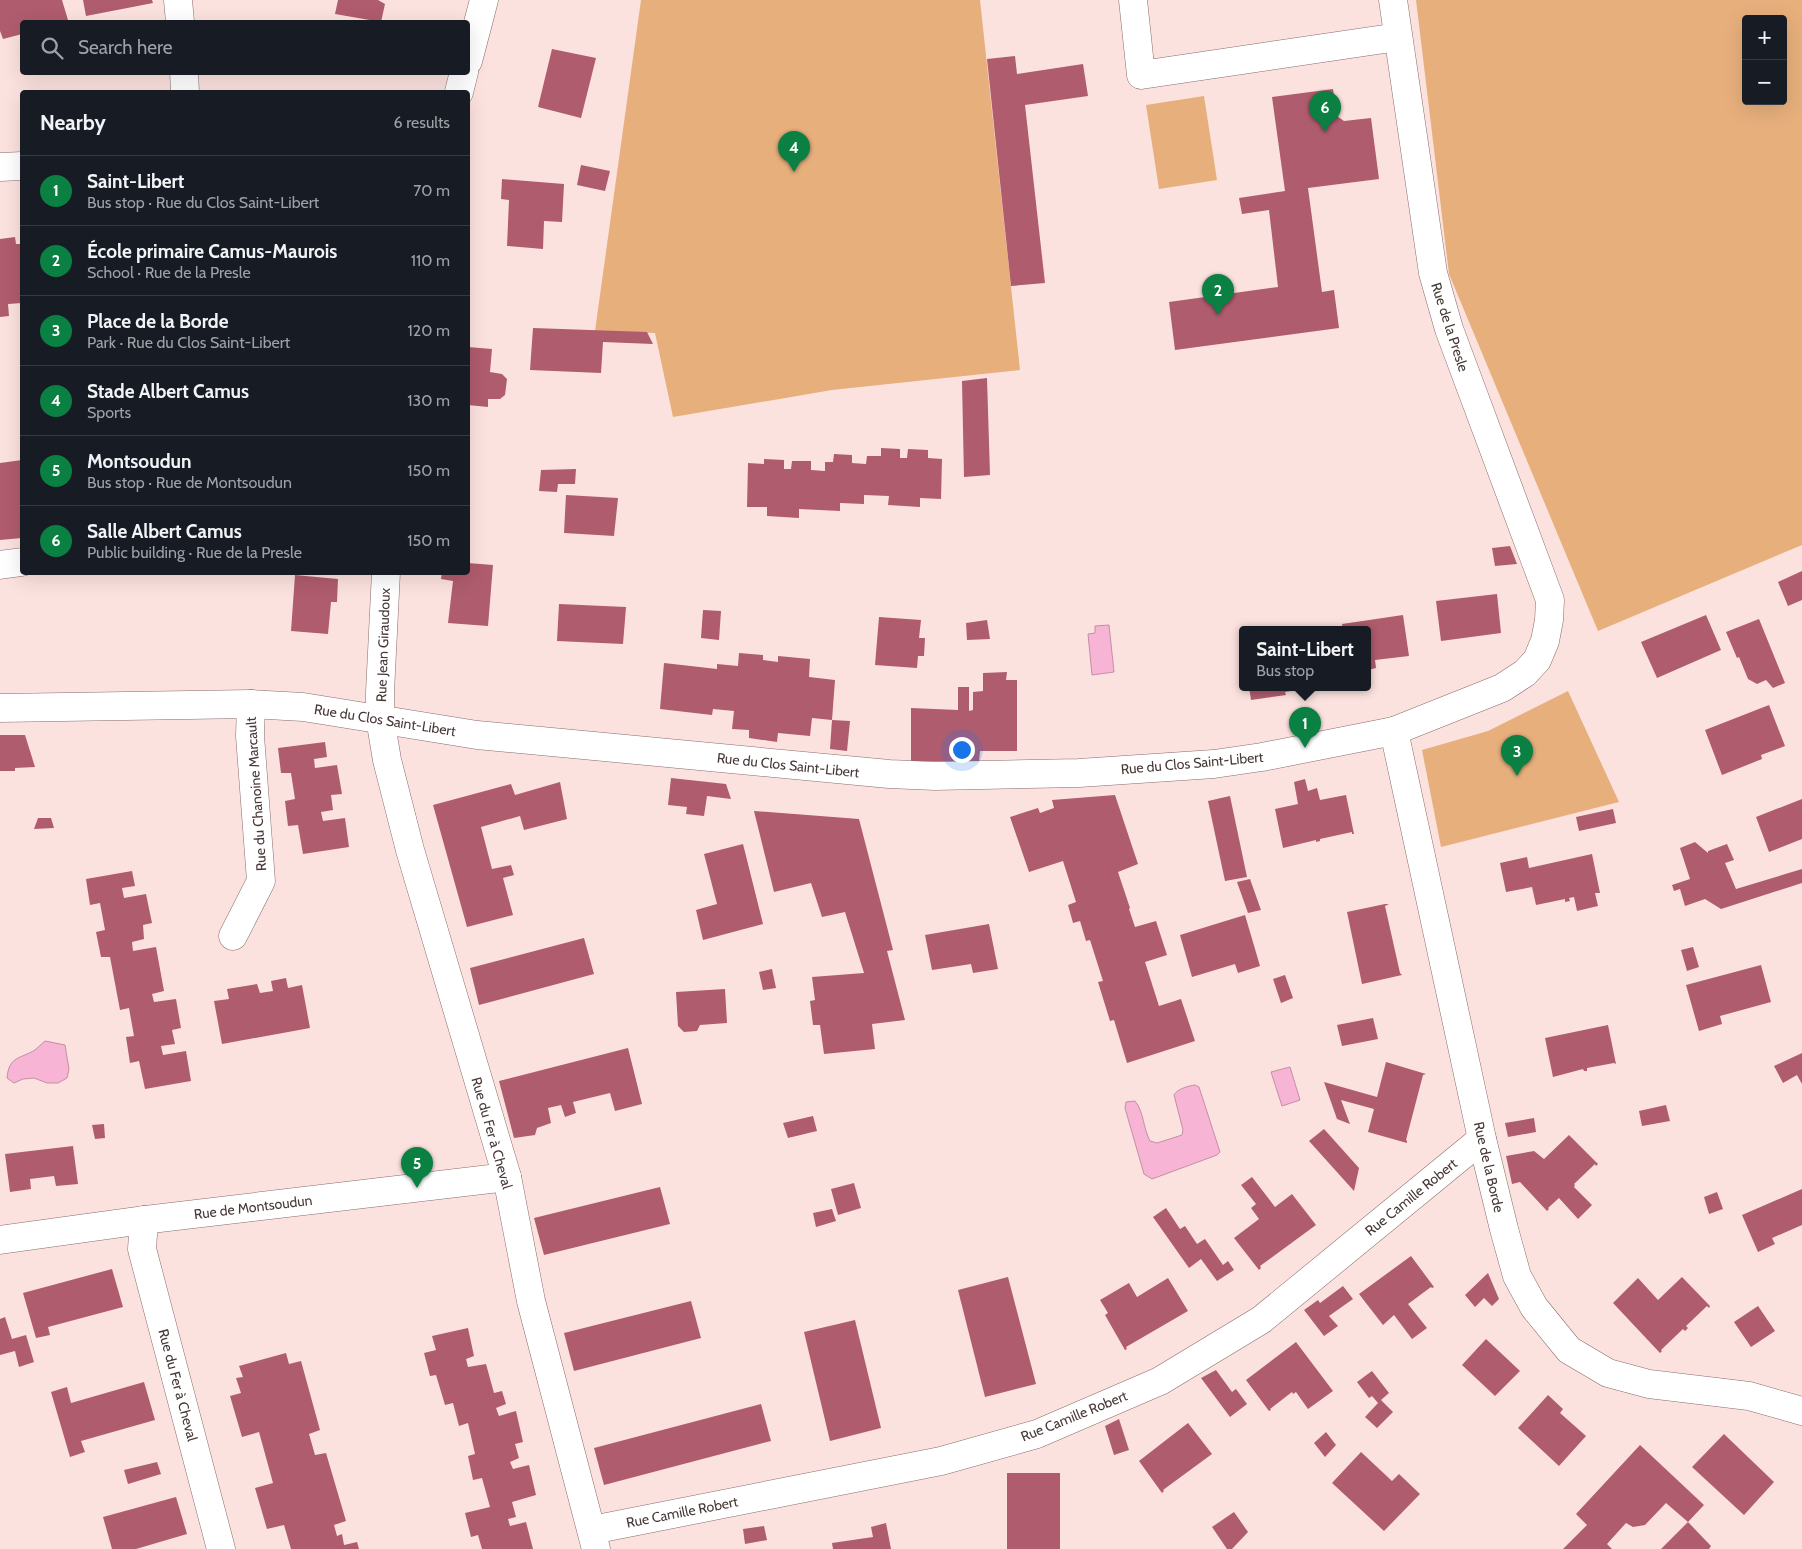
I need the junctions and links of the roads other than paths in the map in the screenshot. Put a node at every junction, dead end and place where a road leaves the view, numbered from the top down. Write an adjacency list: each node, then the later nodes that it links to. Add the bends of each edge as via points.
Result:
1 (178, 0): 5 (street)
2 (484, 0): 7 (street)
3 (1133, 0): 6 (street, via 1141,75)
4 (1393, 0): 6 (street, Rue de la Presle)
5 (180, 20)
6 (1398, 37): 17 (street, Rue de la Presle, via 1433,273 1449,329 1550,600)
7 (470, 53)
8 (184, 75): 10 (street)
9 (463, 75): 11 (street)
10 (186, 90)
11 (460, 90)
12 (20, 166): 13 (street)
13 (0, 167)
14 (20, 562): 15 (street)
15 (0, 565)
16 (386, 575): 20 (street, Rue Jean Giraudoux)
17 (1545, 641): 21 (street, Rue du Clos Saint-Libert, via 1537,660 1525,673 1502,688)
18 (251, 704): 19 (street, Rue du Clos Saint-Libert); 20 (street, Rue du Clos Saint-Libert, via 303,707); 22 (street, Rue du Chanoine Marcault, via 250,736 262,881)
19 (0, 708)
20 (380, 718): 21 (street, Rue du Clos Saint-Libert, via 477,735 935,776 1079,773 1214,764); 24 (street, Rue du Fer à Cheval, via 410,850)
21 (1394, 731): 23 (street, Rue de la Borde)
22 (233, 936)
23 (1482, 1139): 27 (street, Rue de la Borde, via 1517,1276 1534,1307 1569,1350 1608,1373 1649,1384 1749,1396); 28 (street, Rue Camille Robert, via 1261,1320 1160,1381 1037,1434 940,1461)
24 (506, 1177): 25 (street, Rue de Montsoudun); 28 (street, Rue du Fer à Cheval, via 531,1301)
25 (144, 1220): 26 (street, Rue de Montsoudun); 29 (street, Rue du Fer à Cheval, via 142,1249)
26 (0, 1240)
27 (1802, 1411)
28 (594, 1539)
29 (222, 1549)

